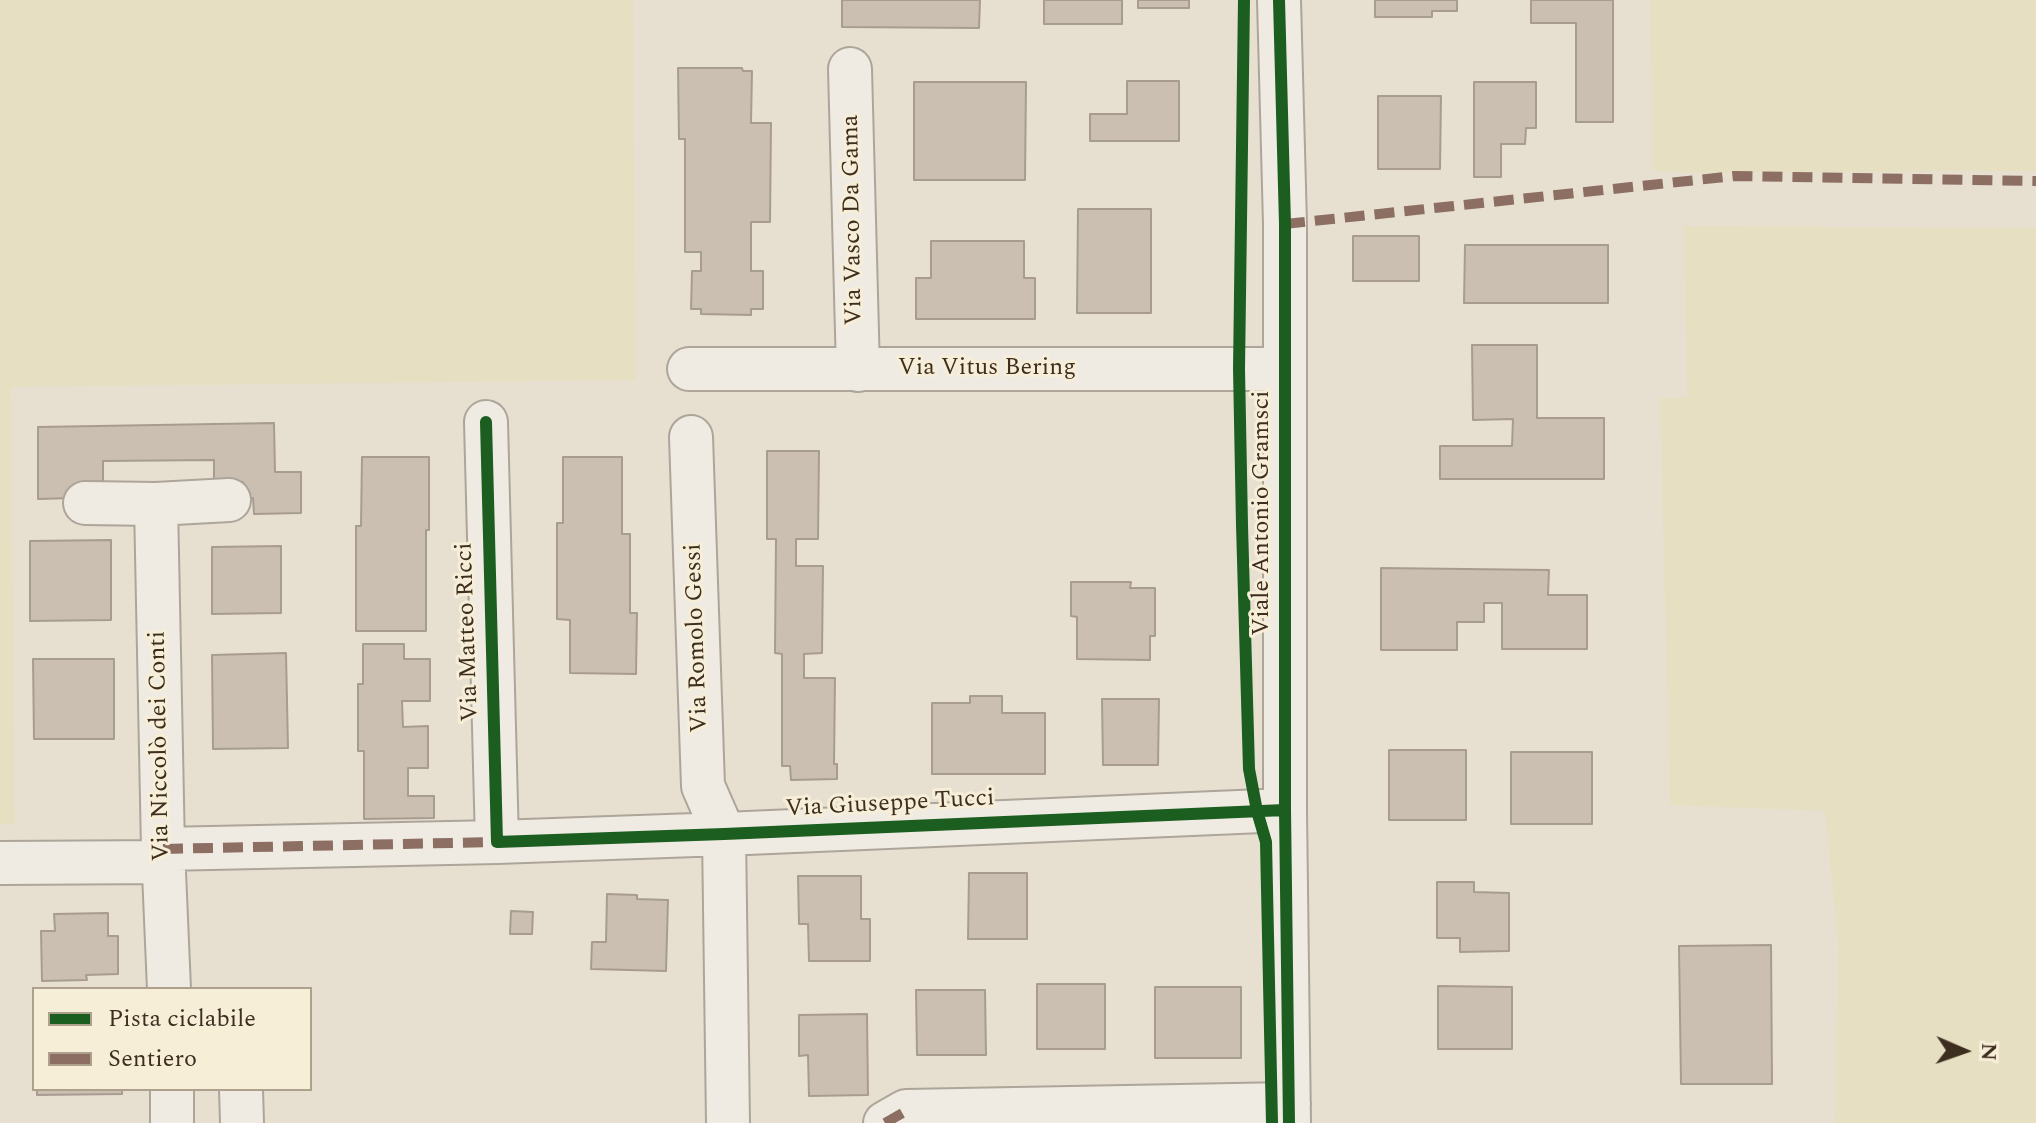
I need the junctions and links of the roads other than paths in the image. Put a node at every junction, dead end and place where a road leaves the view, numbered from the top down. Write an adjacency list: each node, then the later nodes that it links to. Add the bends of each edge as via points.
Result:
1 (1279, 0): 4 (street, Viale Antonio Gramsci)
2 (850, 69): 5 (street, Via Vasco Da Gama)
3 (689, 369): 5 (street, Via Vitus Bering)
4 (1285, 369): 5 (street, Via Vitus Bering); 11 (street, Viale Antonio Gramsci)
5 (858, 370)
6 (486, 422): 13 (street, Via Matteo Ricci)
7 (691, 437): 12 (street, Via Romolo Gessi, via 703,786)
8 (229, 500): 10 (street)
9 (85, 503): 10 (street)
10 (156, 504): 14 (street, Via Niccolò dei Conti)
11 (1285, 810): 12 (street, Via Giuseppe Tucci); 19 (street, Viale Antonio Gramsci)
12 (724, 834): 13 (street, Via Giuseppe Tucci); 23 (street)
13 (497, 842): 14 (street, Via Giuseppe Tucci)
14 (163, 855): 15 (street, Via Giuseppe Tucci); 16 (street, Via Niccolò dei Conti)
15 (0, 863)
16 (169, 987)
17 (172, 1091): 21 (street)
18 (241, 1091): 22 (street)
19 (1289, 1113): 20 (street)
20 (896, 1117)
21 (172, 1123)
22 (242, 1123)
23 (728, 1123)

